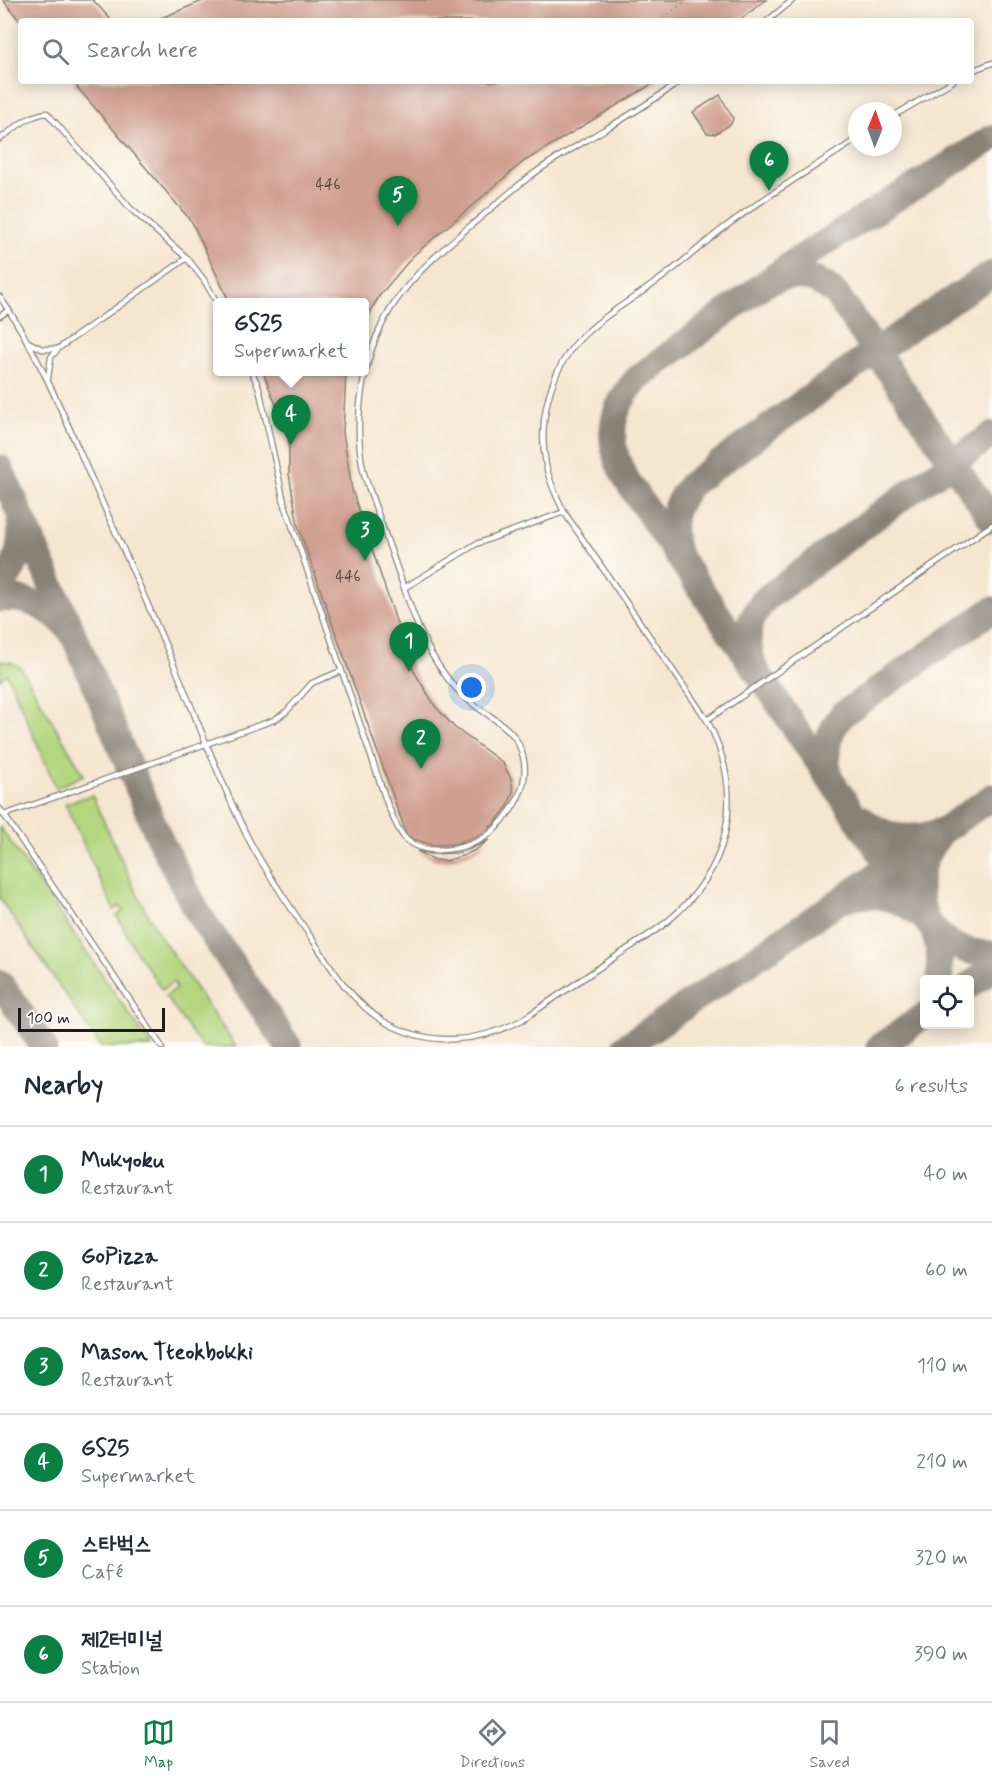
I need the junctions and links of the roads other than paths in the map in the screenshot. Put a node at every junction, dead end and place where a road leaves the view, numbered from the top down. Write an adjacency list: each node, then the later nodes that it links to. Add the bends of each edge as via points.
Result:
1 (793, 0): 2 (lane)
2 (771, 18)
3 (992, 63): 4 (lane)
4 (974, 70)
5 (677, 84): 17 (lane, via 529,177 428,262 382,323)
6 (948, 84): 7 (lane)
7 (902, 111)
8 (0, 140): 10 (lane, via 22,122 47,113 131,209)
9 (848, 145): 21 (lane, via 725,227 577,342 557,373 544,422 546,466)
10 (187, 258): 12 (lane); 16 (lane)
11 (0, 297): 13 (lane)
12 (214, 298)
13 (9, 310): 14 (lane); 15 (lane)
14 (0, 316)
15 (28, 342): 16 (lane, via 42,349); 20 (lane)
16 (59, 348): 20 (lane, via 49,362)
17 (369, 363)
18 (254, 376): 24 (lane, via 284,502)
19 (365, 376): 23 (lane, via 359,404 363,471)
20 (48, 379): 26 (lane)
21 (564, 512): 23 (lane, via 476,544); 25 (lane)
22 (992, 525): 25 (lane)
23 (404, 588): 24 (lane, via 427,648 445,675 472,703 511,732 519,744 525,778 520,797 494,831 460,848 442,850 410,843 388,806)
24 (341, 671): 26 (lane, via 312,683 274,720)
25 (707, 720): 26 (lane, via 725,763 729,810 720,851 702,885 670,919 522,1020 488,1036 460,1040 436,1040 404,1032 383,1022 354,998 270,878 248,838)
26 (208, 744): 28 (lane)
27 (0, 809): 28 (lane)
28 (4, 815): 29 (lane)
29 (162, 1047)

